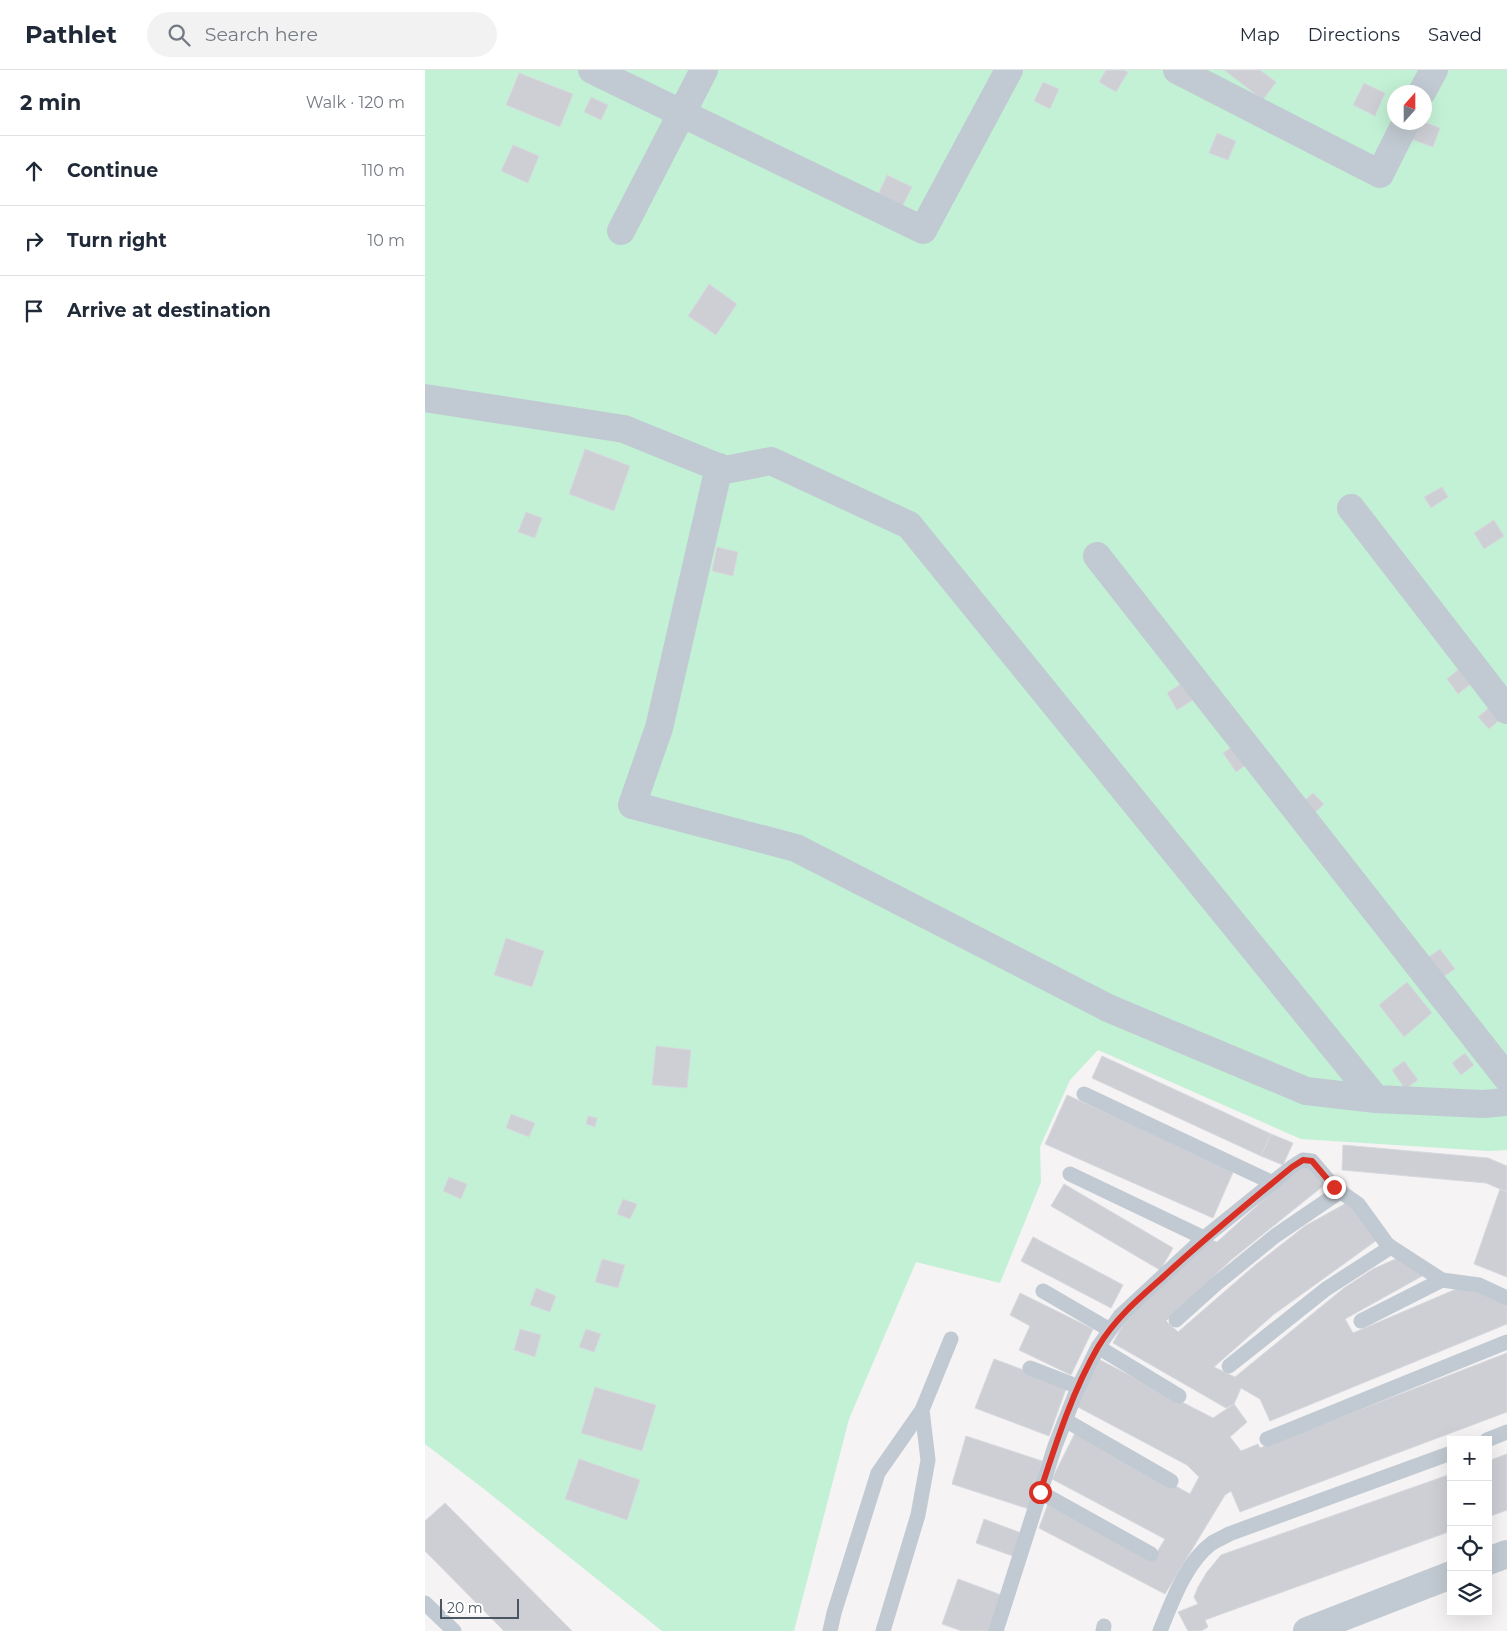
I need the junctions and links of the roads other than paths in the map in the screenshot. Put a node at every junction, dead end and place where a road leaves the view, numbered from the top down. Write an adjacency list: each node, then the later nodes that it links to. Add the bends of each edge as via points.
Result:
1 (592, 70): 7 (street)
2 (704, 70): 7 (street)
3 (1009, 70): 7 (street, via 923,230)
4 (1434, 70): 6 (street)
5 (1194, 74): 8 (street, via 1379,174)
6 (1426, 85)
7 (681, 113): 9 (street)
8 (1402, 130)
9 (621, 232)
10 (425, 398): 11 (street, via 624,430)
11 (719, 467): 17 (street, via 725,470 771,461 909,525); 17 (street, via 659,728 631,805 796,848 1108,1008 1305,1091)
12 (1351, 508): 14 (street)
13 (1097, 556): 15 (street)
14 (1507, 710)
15 (1507, 1078)
16 (1084, 1094): 20 (lane)
17 (1376, 1099): 18 (street, via 1483,1104)
18 (1507, 1102)
19 (1070, 1174): 22 (lane)
20 (1273, 1183): 21 (lane, via 1303,1160 1312,1161); 22 (lane)
21 (1341, 1191): 23 (lane, via 1358,1204); 27 (lane, via 1275,1236)
22 (1204, 1238): 29 (lane, via 1120,1316)
23 (1391, 1247): 24 (lane); 33 (lane, via 1326,1289)
24 (1442, 1280): 26 (lane, via 1479,1285); 28 (lane)
25 (1043, 1291): 29 (lane)
26 (1507, 1298)
27 (1176, 1320)
28 (1361, 1321)
29 (1110, 1330): 32 (lane)
30 (951, 1339): 37 (lane)
31 (1507, 1342): 41 (lane)
32 (1098, 1347): 35 (lane); 36 (lane)
33 (1229, 1366)
34 (1030, 1368): 35 (lane)
35 (1079, 1387): 38 (lane)
36 (1179, 1396)
37 (922, 1410): 51 (lane, via 878,1474); 52 (lane, via 928,1460 918,1515)
38 (1065, 1420): 43 (lane); 44 (lane)
39 (1507, 1432): 40 (lane)
40 (1492, 1438)
41 (1267, 1439)
42 (1447, 1454): 54 (lane, via 1212,1543 1199,1555 1180,1585)
43 (1171, 1480)
44 (1040, 1492): 45 (lane); 53 (lane)
45 (1151, 1554)
46 (1507, 1554): 47 (street)
47 (1492, 1560)
48 (1447, 1578): 55 (street)
49 (425, 1603): 50 (lane)
50 (454, 1631)
51 (830, 1631)
52 (883, 1631)
53 (996, 1631)
54 (1160, 1631)
55 (1307, 1631)

